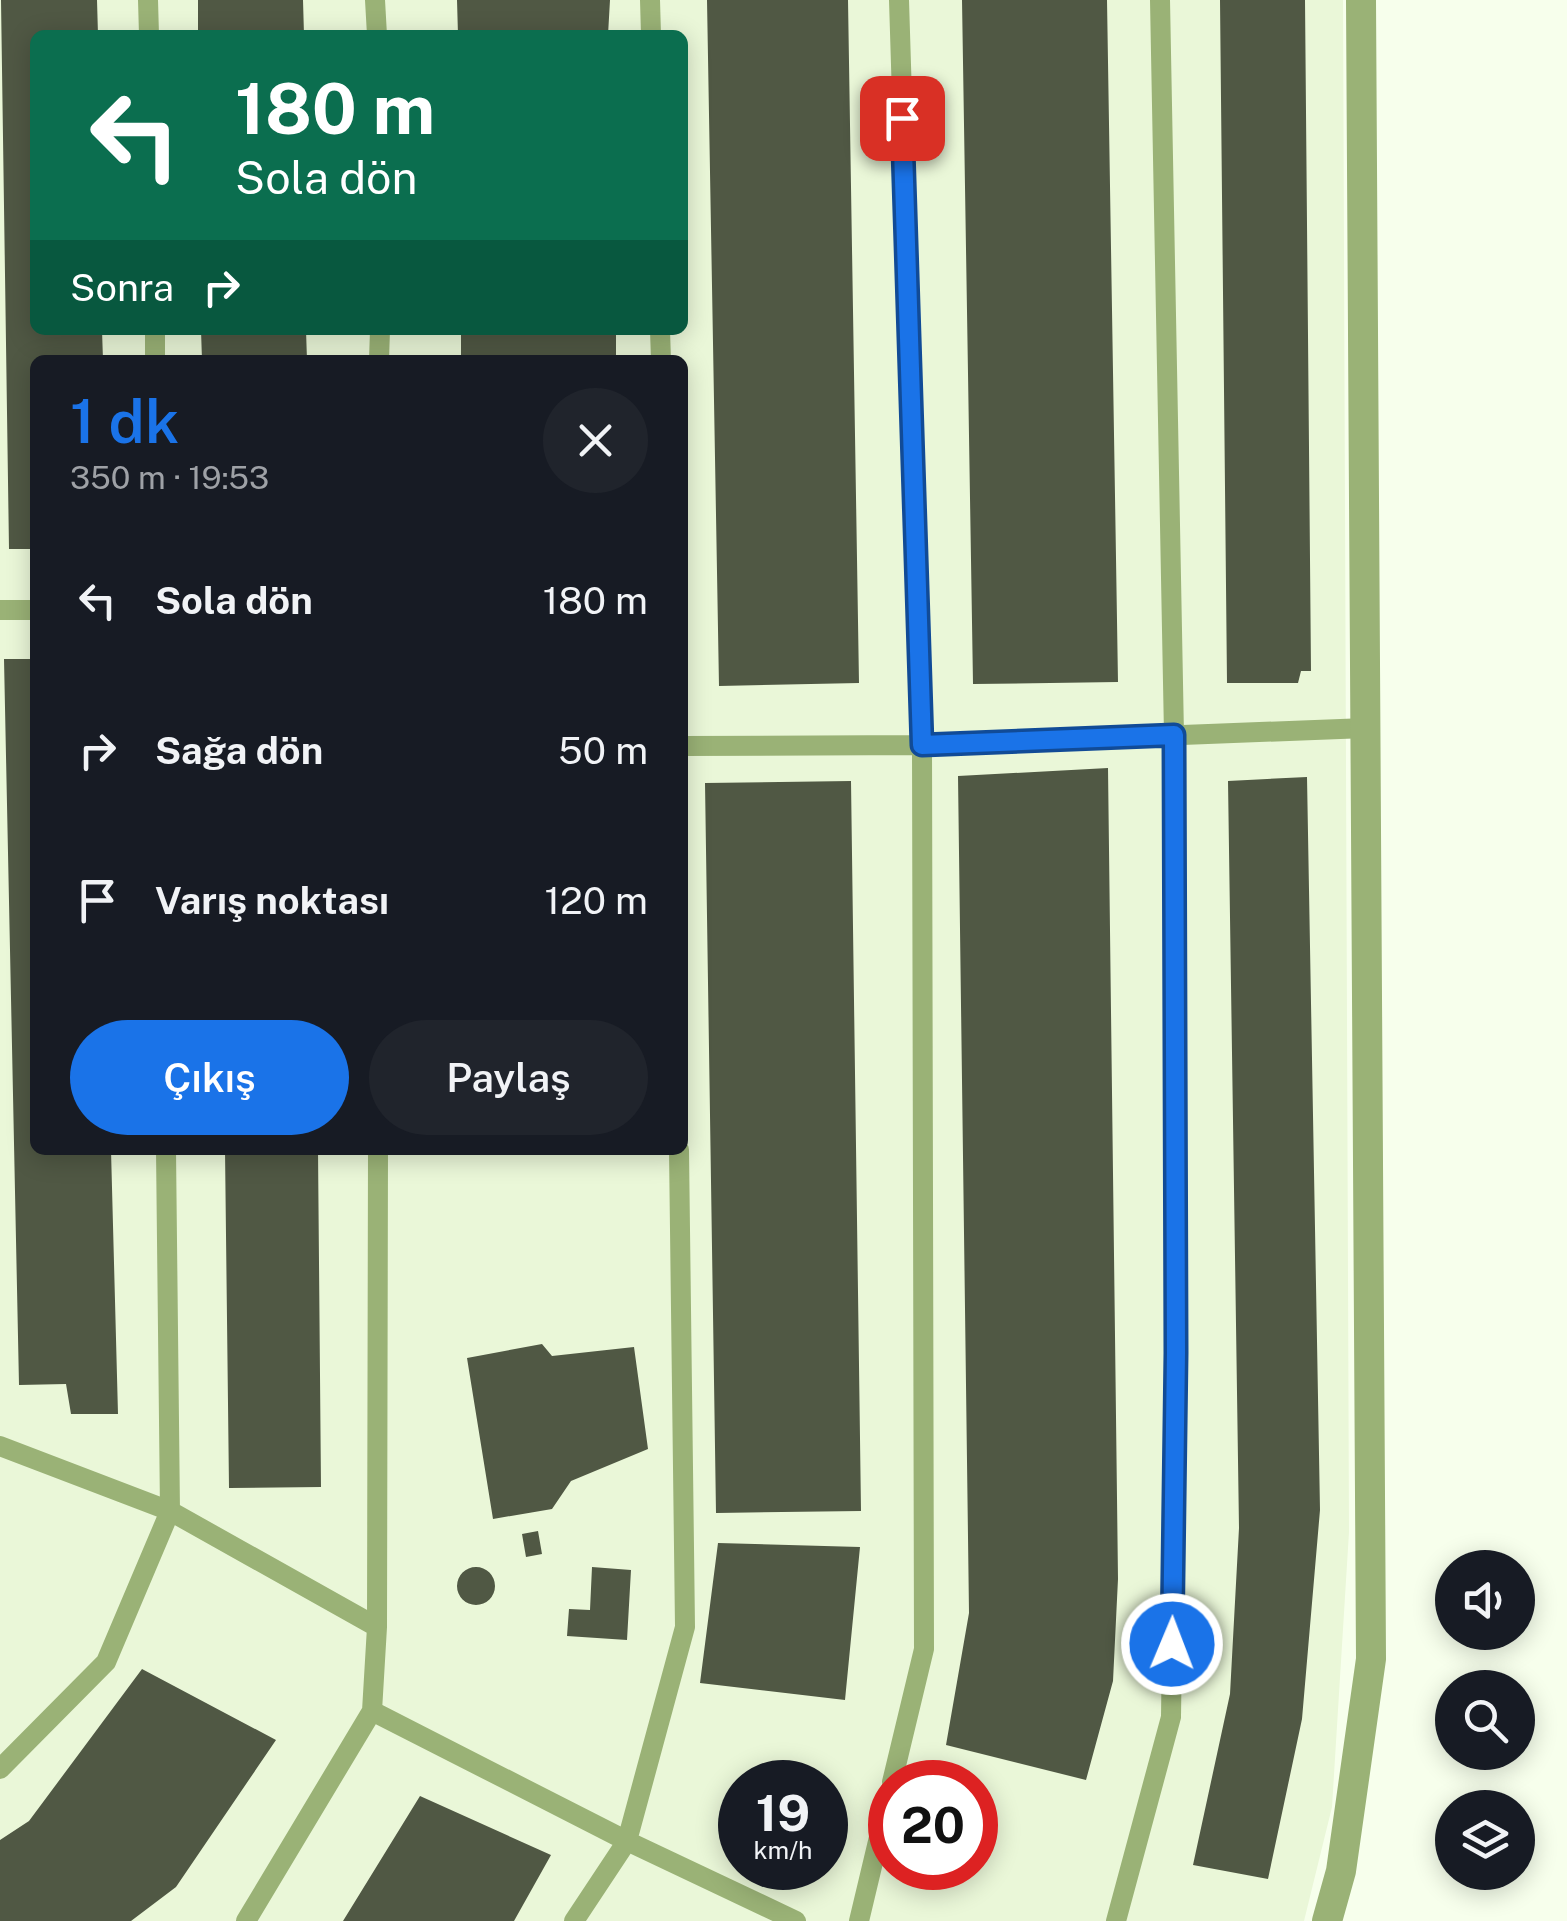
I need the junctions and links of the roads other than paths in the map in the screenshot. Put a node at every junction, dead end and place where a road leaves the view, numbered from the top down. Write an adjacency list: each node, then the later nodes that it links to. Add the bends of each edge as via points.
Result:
1 (148, 0): 7 (lane)
2 (375, 0): 8 (lane)
3 (650, 0): 9 (lane)
4 (898, 0): 14 (lane)
5 (1160, 0): 13 (lane)
6 (1361, 0): 12 (street)
7 (148, 30)
8 (376, 30)
9 (651, 30)
10 (0, 610): 11 (lane)
11 (30, 610)
12 (1366, 728): 13 (lane); 32 (street, via 1371,1659 1341,1870)
13 (1174, 735): 14 (lane); 31 (lane, via 1172,1717)
14 (922, 745): 15 (lane); 23 (lane, via 924,1648)
15 (688, 746)
16 (166, 1155): 20 (lane)
17 (378, 1155): 21 (lane)
18 (679, 1155): 25 (lane, via 685,1627)
19 (0, 1446): 20 (lane)
20 (170, 1511): 21 (lane); 24 (lane, via 106,1662)
21 (377, 1628): 22 (lane)
22 (372, 1711): 25 (lane); 27 (lane)
23 (897, 1760)
24 (0, 1769)
25 (628, 1841): 28 (lane); 29 (lane)
26 (868, 1883): 30 (lane)
27 (246, 1921)
28 (574, 1921)
29 (796, 1921)
30 (859, 1921)
31 (1116, 1921)
32 (1327, 1921)

